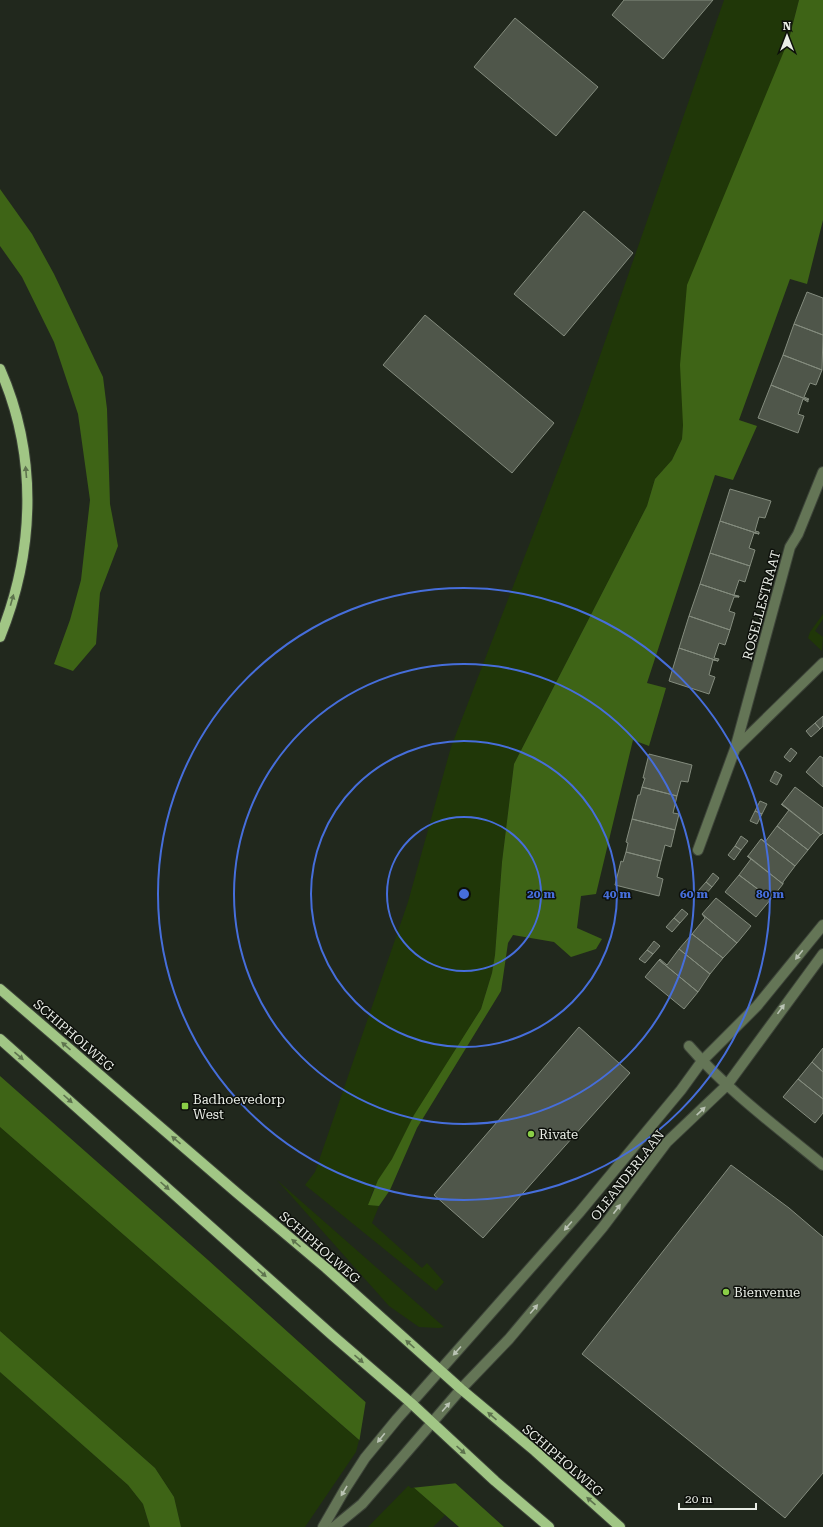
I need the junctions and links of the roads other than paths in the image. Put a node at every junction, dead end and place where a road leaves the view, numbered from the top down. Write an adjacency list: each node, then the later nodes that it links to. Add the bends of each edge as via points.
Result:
1 (0, 369): 3 (main road, one-way to 1, via 18,581 28,512 23,441 14,406)
2 (823, 472): 5 (street, ROSELLESTRAAT, via 798,534 790,546)
3 (0, 637)
4 (823, 663): 5 (street, ROSELLESTRAAT)
5 (735, 749): 6 (street, ROSELLESTRAAT)
6 (698, 850)
7 (823, 924): 12 (street, OLEANDERLAAN, one-way to 12, via 757,1006)
8 (823, 954): 13 (street, OLEANDERLAAN, one-way to 8)
9 (0, 989): 15 (main road, SCHIPHOLWEG, one-way to 9, via 326,1268)
10 (0, 1039): 17 (main road, one-way to 17)
11 (689, 1046): 12 (street)
12 (702, 1061): 13 (street); 15 (street, OLEANDERLAAN, one-way to 15, via 579,1213)
13 (728, 1085): 14 (street); 16 (street, OLEANDERLAAN, one-way to 13, via 509,1339 593,1239 667,1142)
14 (823, 1165)
15 (440, 1370): 16 (main road, SCHIPHOLWEG); 17 (street, OLEANDERLAAN)
16 (461, 1389): 18 (street, OLEANDERLAAN, one-way to 16); 22 (main road, SCHIPHOLWEG, one-way to 16)
17 (411, 1403): 18 (main road); 19 (street, OLEANDERLAAN, one-way to 19, via 365,1458)
18 (432, 1424): 20 (street, OLEANDERLAAN, via 362,1504); 21 (main road, one-way to 21)
19 (323, 1527)
20 (334, 1527)
21 (549, 1527)
22 (620, 1527)

